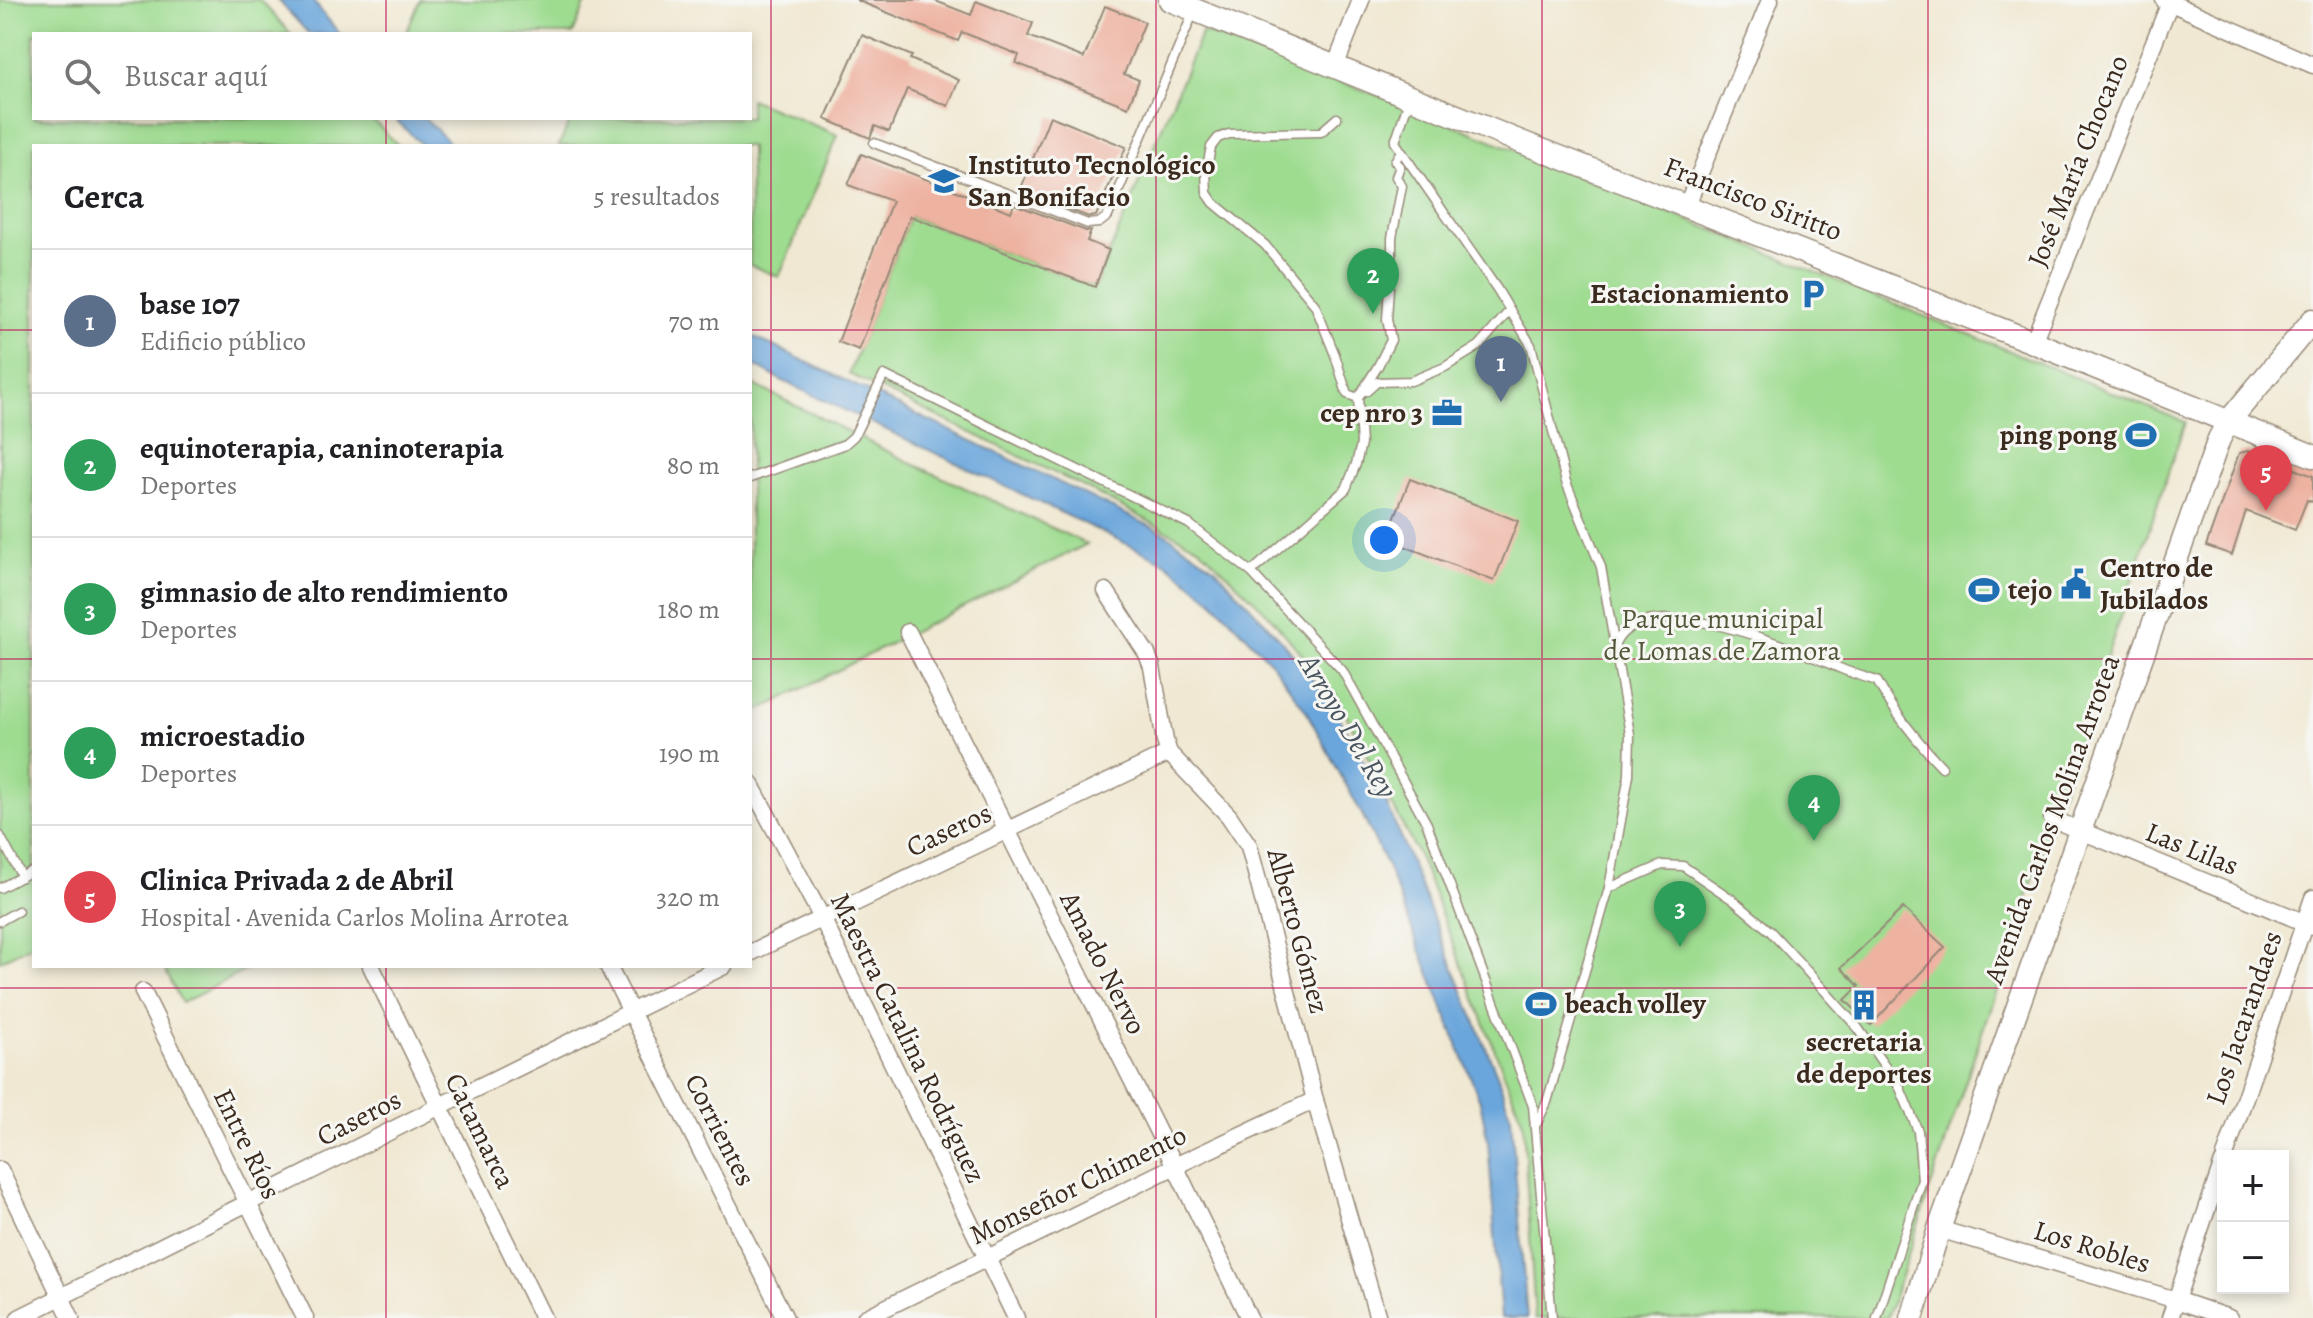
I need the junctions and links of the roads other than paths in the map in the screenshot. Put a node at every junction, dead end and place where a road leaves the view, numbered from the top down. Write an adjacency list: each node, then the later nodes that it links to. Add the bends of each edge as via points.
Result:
1 (1170, 0): 5 (street, Francisco Siritto)
2 (1361, 0): 7 (street)
3 (1770, 0): 12 (street)
4 (2169, 1): 6 (street); 15 (street, José María Chocano)
5 (1195, 10): 7 (street, Francisco Siritto); 10 (lane, via 1108,216 1099,223 1088,224)
6 (2313, 65)
7 (1335, 67): 8 (street, Francisco Siritto)
8 (1410, 97): 11 (lane, via 1395,142); 12 (street, Francisco Siritto)
9 (1337, 118): 16 (lane, via 1321,132 1218,138 1211,147 1207,193 1265,245 1315,305 1347,394)
10 (874, 143)
11 (1401, 151): 13 (lane); 16 (lane, via 1395,161 1402,186 1386,267 1391,340)
12 (1687, 205): 15 (street, Francisco Siritto)
13 (1510, 310): 16 (lane, via 1479,346 1445,367 1411,381 1377,382); 23 (lane, via 1531,345 1566,482 1601,567)
14 (2313, 320): 17 (street, Avenida Carlos Molina Arrotea)
15 (2033, 342): 17 (street, Francisco Siritto)
16 (1358, 398): 20 (lane, via 1361,444 1346,489)
17 (2228, 422): 18 (street, Francisco Siritto); 29 (street, Avenida Carlos Molina Arrotea)
18 (2313, 456)
19 (752, 477): 20 (lane, via 845,444 884,375 1177,517)
20 (1251, 572): 48 (lane, via 1342,670 1418,805 1523,1076)
21 (1106, 591): 24 (street, via 1147,654)
22 (908, 632): 28 (street, Amado Nervo)
23 (1615, 644): 25 (lane, via 1631,625 1662,618 1726,626 1814,657 1877,681 1894,711); 34 (lane, via 1630,734 1629,775)
24 (1169, 753): 28 (street, Caseros); 46 (street, Alberto Gómez, via 1229,816 1249,846)
25 (1942, 767)
26 (752, 787): 37 (street, Maestra Catalina Rodríguez)
27 (2052, 819): 29 (street, Las Lilas)
28 (1008, 831): 37 (street, Caseros); 50 (street, Amado Nervo)
29 (2079, 831): 39 (street, Las Lilas); 54 (street, Avenida Carlos Molina Arrotea)
30 (0, 836): 32 (lane)
31 (32, 871): 32 (lane)
32 (22, 877): 33 (lane)
33 (0, 888)
34 (1609, 888): 48 (lane, via 1547,1102); 68 (lane, via 1662,865 1683,866 1733,900 1770,931 1858,1028 1900,1088 1918,1131 1922,1180)
35 (2313, 898): 39 (street, Los Jacarandaes)
36 (18, 911): 38 (lane)
37 (822, 918): 40 (street, Caseros); 55 (street, Maestra Catalina Rodríguez)
38 (0, 921)
39 (2309, 924): 49 (street, Los Jacarandaes)
40 (752, 952)
41 (372, 968): 47 (street, Catamarca)
42 (609, 968): 45 (street, Corrientes)
43 (720, 968): 45 (street, Caseros)
44 (143, 992): 53 (street, Entre Ríos)
45 (631, 1012): 47 (street, Caseros); 62 (street, Corrientes)
46 (1315, 1100): 50 (street, Monseñor Chimento); 66 (street, Alberto Gómez)
47 (440, 1106): 53 (street, Caseros); 61 (street, Catamarca)
48 (1536, 1124): 67 (lane)
49 (2227, 1150)
50 (1175, 1166): 55 (street, Monseñor Chimento); 65 (street, Amado Nervo)
51 (0, 1170): 56 (street)
52 (2217, 1180): 57 (street)
53 (248, 1204): 56 (street, Caseros); 60 (street, Entre Ríos)
54 (1939, 1229): 57 (street, Los Robles); 69 (street, Avenida Carlos Molina Arrotea)
55 (987, 1258): 63 (street, Monseñor Chimento); 64 (street, Maestra Catalina Rodríguez)
56 (61, 1297): 58 (street, Caseros); 59 (street)
57 (2176, 1300): 70 (street); 71 (street, Los Robles)
58 (19, 1318)
59 (71, 1318)
60 (305, 1318)
61 (543, 1318)
62 (785, 1318)
63 (865, 1318)
64 (1016, 1318)
65 (1249, 1318)
66 (1378, 1318)
67 (1552, 1318)
68 (1877, 1318)
69 (1912, 1318)
70 (2170, 1318)
71 (2229, 1318)

